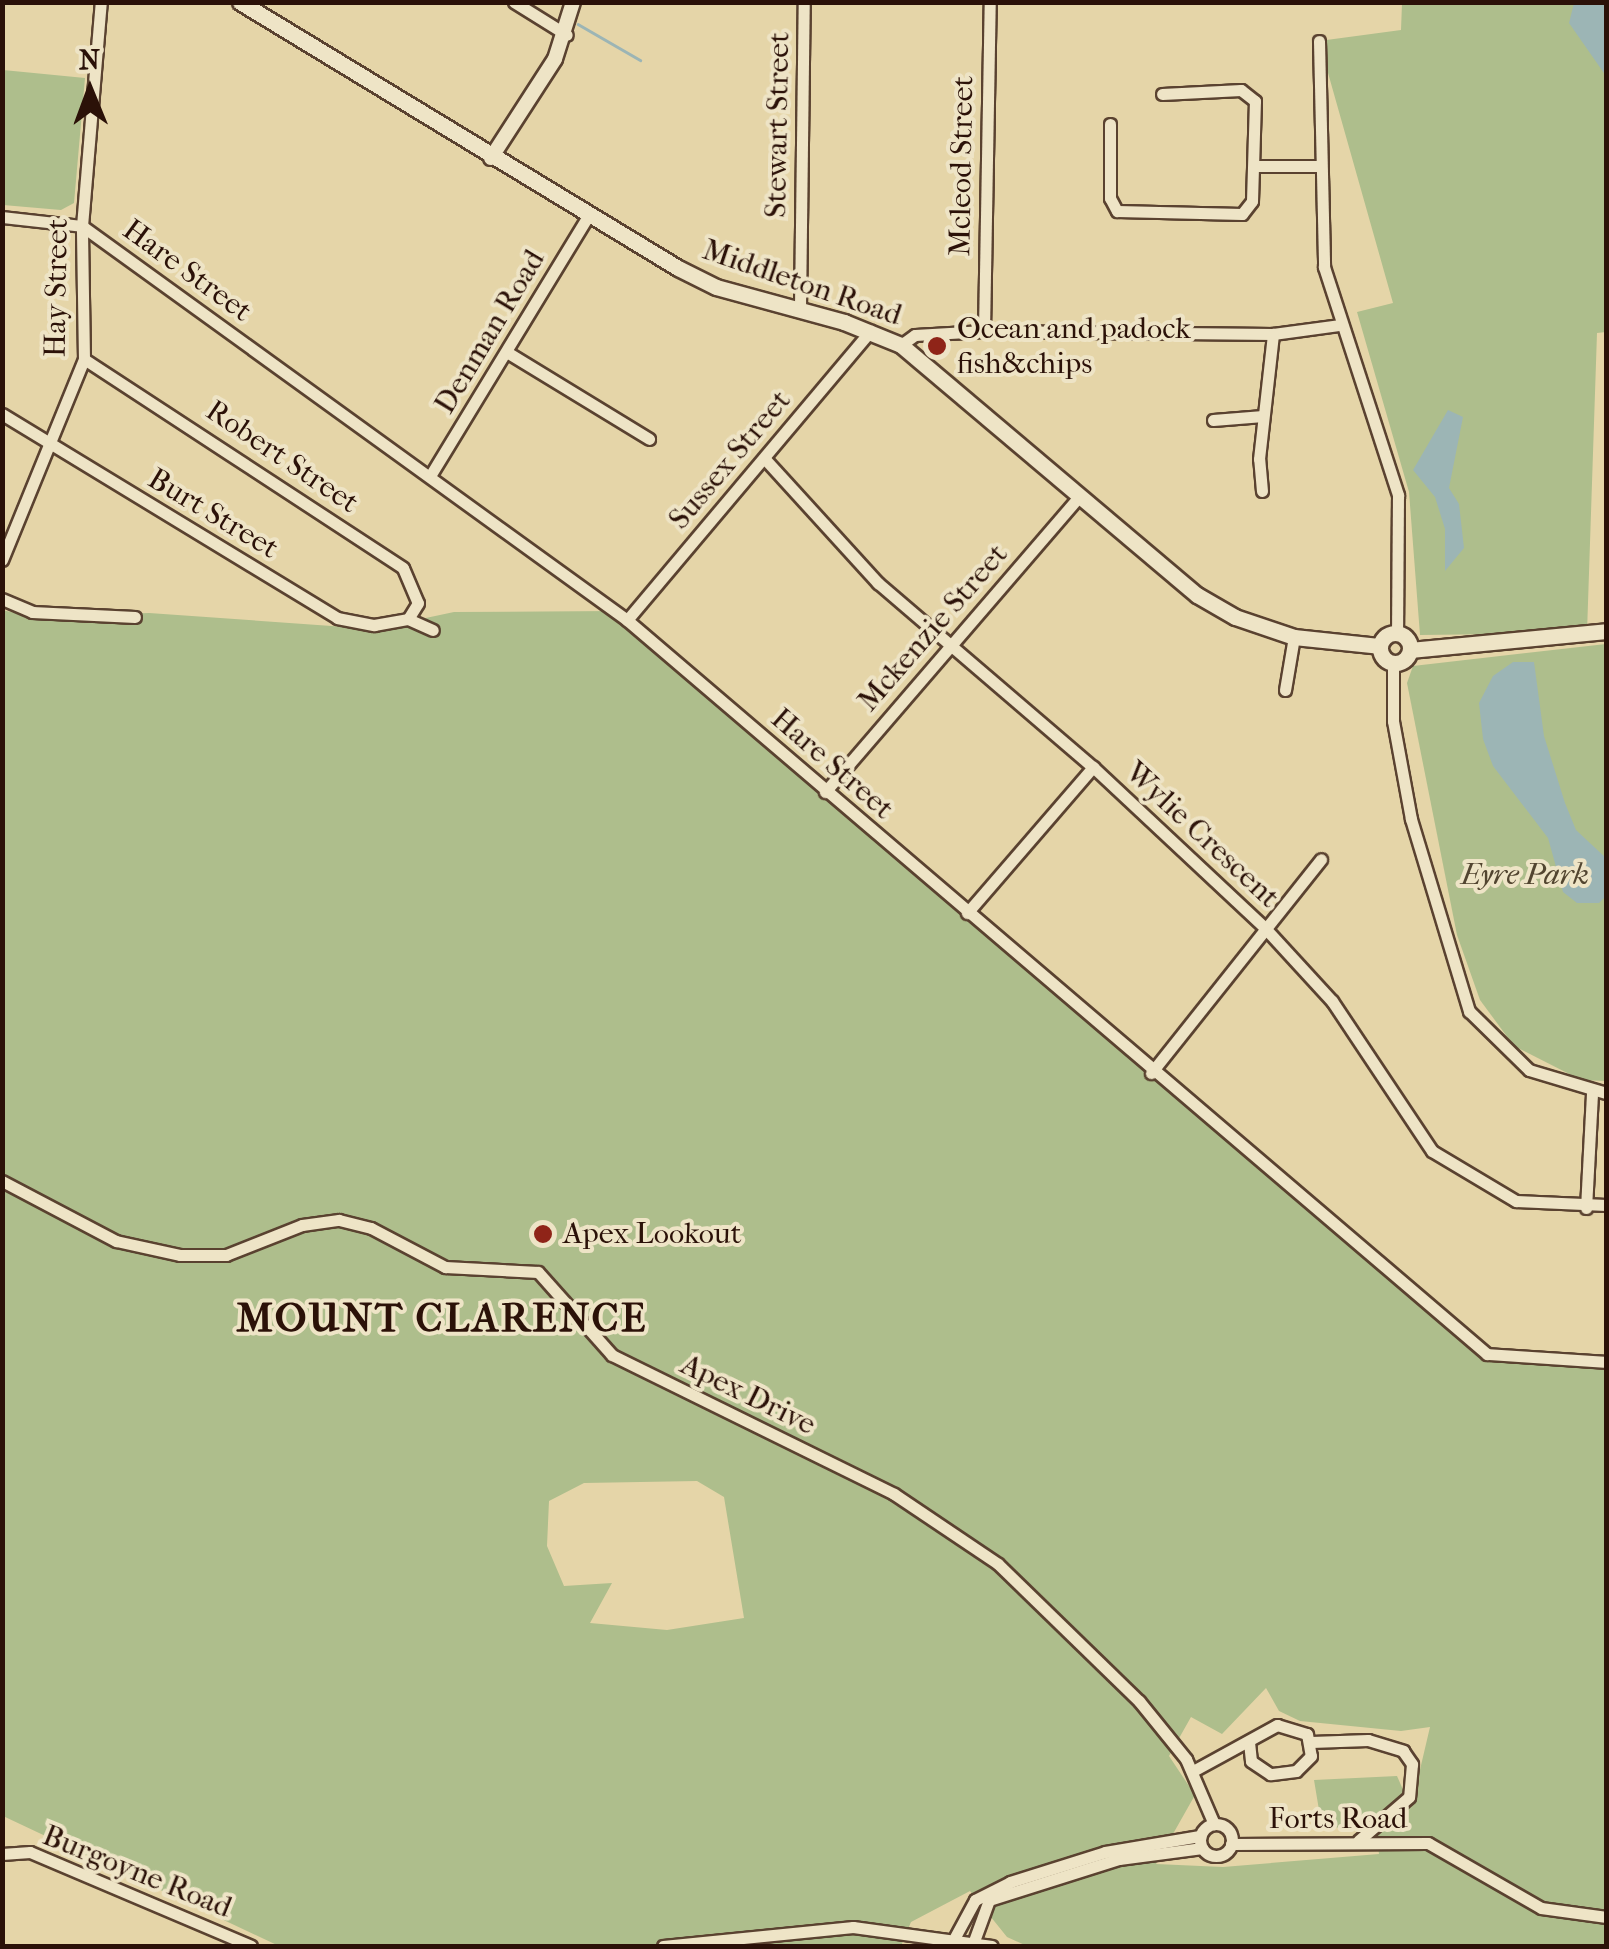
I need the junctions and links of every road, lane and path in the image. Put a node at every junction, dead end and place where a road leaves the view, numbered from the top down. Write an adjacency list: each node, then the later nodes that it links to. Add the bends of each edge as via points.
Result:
1 (101, 2): 16 (street, Hay Street)
2 (240, 2): 11 (main road, Middleton Road)
3 (514, 2): 7 (street)
4 (573, 2): 7 (street)
5 (804, 2): 17 (street, Stewart Street)
6 (990, 2): 20 (street, Mcleod Street)
7 (567, 35): 11 (street)
8 (1319, 41): 13 (street)
9 (1162, 94): 12 (street, via 1241,90 1255,102)
10 (1110, 124): 12 (street, via 1110,198 1126,214 1242,214 1252,201)
11 (491, 158): 14 (main road, Middleton Road)
12 (1255, 166): 13 (street)
13 (1318, 166): 18 (street, via 1324,267)
14 (590, 213): 17 (main road, Middleton Road, via 716,287); 23 (street, Denman Road)
15 (2, 217): 16 (street, Hare Street)
16 (82, 226): 24 (street, Hay Street); 31 (street, Hare Street)
17 (800, 308): 19 (main road, Middleton Road)
18 (1340, 325): 21 (street); 41 (street, via 1398,494)
19 (870, 331): 22 (main road, Middleton Road); 30 (street, Sussex Street)
20 (984, 331): 21 (street); 22 (street, via 916,336)
21 (1273, 334): 26 (street)
22 (900, 345): 33 (main road, Middleton Road)
23 (510, 354): 28 (street); 31 (street, Denman Road)
24 (84, 359): 29 (street, Hay Street); 37 (street, Robert Street, via 403,568 418,603)
25 (2, 414): 29 (street, Burt Street)
26 (1263, 416): 27 (street); 32 (street)
27 (1213, 420)
28 (650, 439)
29 (52, 446): 34 (street, Hay Street); 37 (street, Burt Street, via 337,618 374,625)
30 (765, 459): 38 (street, Sussex Street); 43 (street, Wylie Crescent, via 878,583)
31 (430, 476): 38 (street, Hare Street)
32 (1262, 491)
33 (1079, 497): 42 (main road, Middleton Road, via 1197,595 1235,617); 43 (street, Mckenzie Street)
34 (2, 560)
35 (2, 599): 36 (street, via 32,612)
36 (135, 617)
37 (408, 619): 39 (street)
38 (627, 620): 49 (street, Hare Street)
39 (432, 630)
40 (1606, 631): 45 (main road)
41 (1398, 633): 44 (main road); 45 (main road)
42 (1294, 637): 44 (main road, Middleton Road); 47 (street)
43 (953, 644): 48 (street, Wylie Crescent); 49 (street, Mckenzie Street)
44 (1380, 646): 46 (main road)
45 (1410, 650): 46 (main road)
46 (1393, 664): 54 (street, via 1393,721 1412,819 1470,1011 1529,1070)
47 (1285, 690)
48 (1093, 768): 51 (street); 52 (street, Wylie Crescent)
49 (826, 792): 51 (street, Hare Street)
50 (1321, 859): 52 (street)
51 (966, 914): 53 (street, Hare Street)
52 (1265, 928): 53 (street); 58 (street, Wylie Crescent, via 1332,1001 1432,1151 1516,1200)
53 (1151, 1074): 59 (street, Hare Street, via 1487,1354)
54 (1592, 1093): 55 (street); 58 (street)
55 (1606, 1093)
56 (2, 1181): 62 (street, Apex Drive, via 116,1241 180,1256 226,1255 302,1225 340,1220 371,1228 445,1267 538,1272 612,1355 894,1494 972,1544 1139,1700)
57 (1606, 1205): 58 (street, Wylie Crescent)
58 (1586, 1208)
59 (1606, 1362)
60 (1250, 1742): 61 (street, via 1257,1732 1282,1725 1302,1730); 61 (street, via 1254,1766 1280,1775 1306,1765); 62 (street)
61 (1311, 1742): 64 (street, via 1368,1740 1403,1751 1412,1764 1409,1797)
62 (1193, 1770): 63 (street, Apex Drive)
63 (1214, 1824): 65 (street); 66 (street, via 1228,1830)
64 (1358, 1841): 66 (street, Forts Road); 68 (street, Forts Road, via 1428,1844 1540,1908)
65 (1201, 1842): 66 (street, Forts Road, via 1218,1856); 69 (street, via 1106,1852 1010,1882 975,1900); 70 (street, via 1119,1859 989,1900)
66 (1232, 1844)
67 (2, 1854): 71 (street, Burgoyne Road, via 30,1852)
68 (1606, 1918)
69 (955, 1938): 70 (street); 72 (street, via 806,1928)
70 (974, 1942): 73 (street)
71 (251, 1946)
72 (663, 1946)
73 (992, 1946)

